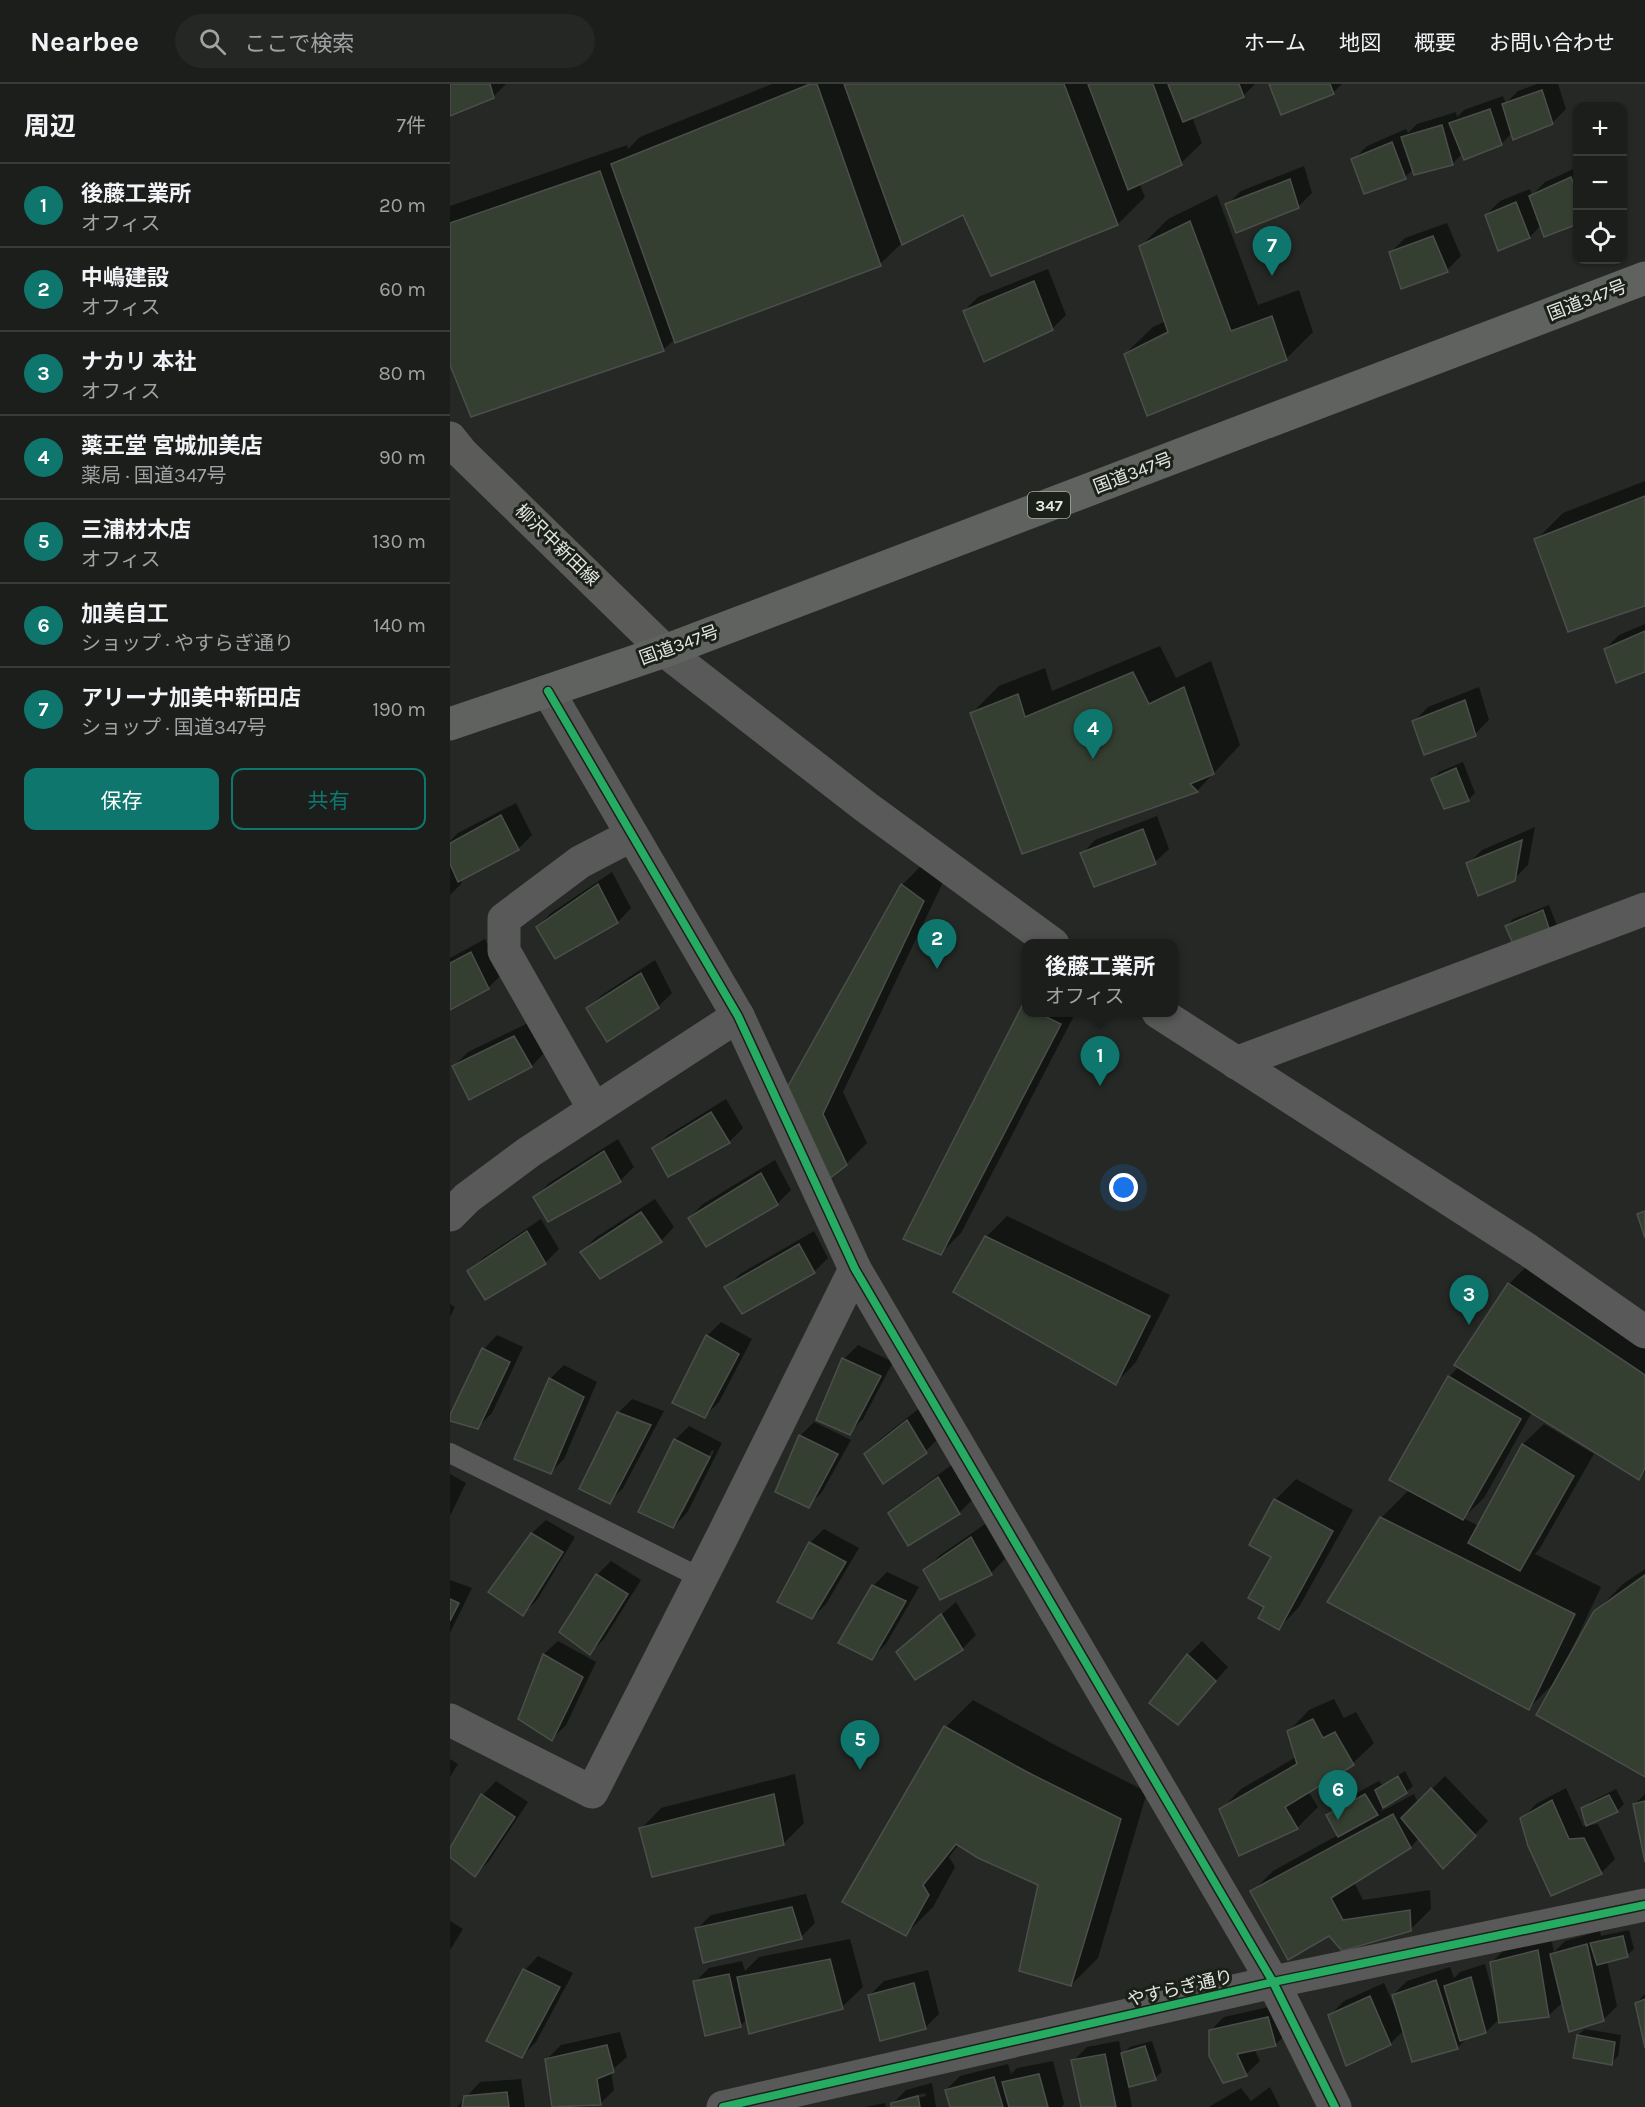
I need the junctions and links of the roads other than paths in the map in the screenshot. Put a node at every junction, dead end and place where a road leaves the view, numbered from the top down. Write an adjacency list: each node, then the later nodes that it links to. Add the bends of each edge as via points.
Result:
1 (1645, 278): 3 (highway, 国道347号 / 347)
2 (450, 438): 3 (main road, 柳沢中新田線)
3 (665, 651): 4 (highway, 国道347号 / 347); 8 (street, via 866,807)
4 (548, 691): 5 (highway, 国道347号 / 347); 6 (street)
5 (450, 724)
6 (632, 835): 9 (street); 12 (street, via 580,862 504,919 504,951)
7 (1645, 909): 11 (street)
8 (1046, 939)
9 (738, 1016): 12 (street); 14 (street)
10 (1166, 1017): 11 (street)
11 (1236, 1063): 15 (street, via 1528,1250)
12 (594, 1109): 13 (street, via 466,1198)
13 (450, 1215)
14 (855, 1269): 17 (street); 20 (street)
15 (1645, 1332)
16 (450, 1453): 17 (lane)
17 (701, 1578): 18 (street, via 592,1791)
18 (450, 1720)
19 (1645, 1905): 20 (street, やすらぎ通り)
20 (1274, 1982): 21 (street, やすらぎ通り); 22 (street)
21 (723, 2107)
22 (1335, 2107)

